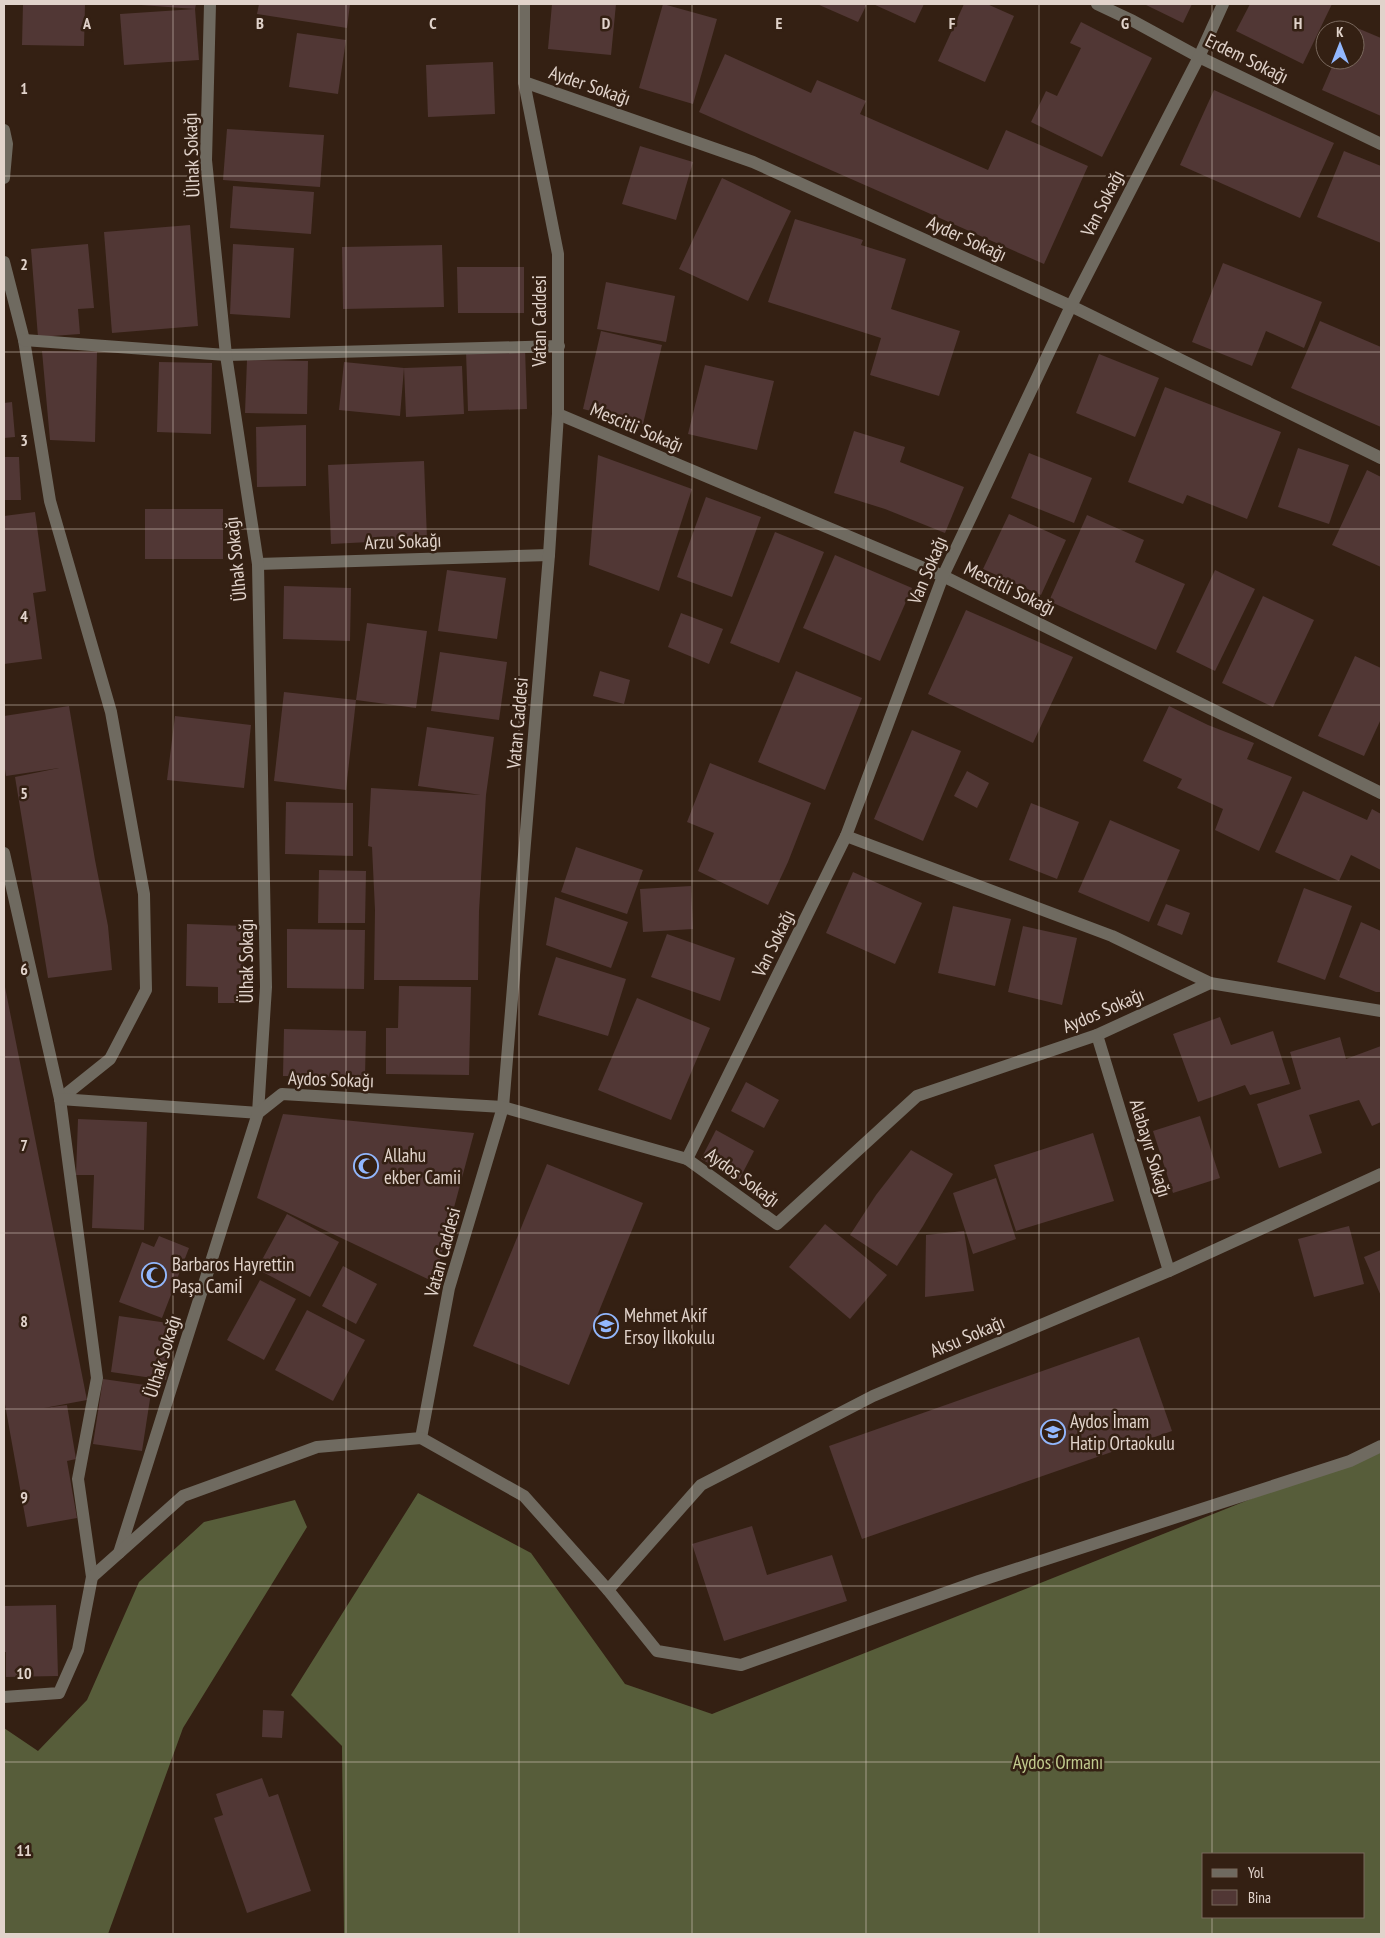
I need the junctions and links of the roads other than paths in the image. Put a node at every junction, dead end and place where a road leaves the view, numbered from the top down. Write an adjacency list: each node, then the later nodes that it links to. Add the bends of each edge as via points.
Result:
1 (210, 4): 14 (street, Ülhak Sokağı, via 206,160)
2 (524, 4): 6 (street, Vatan Caddesi)
3 (1097, 4): 5 (street, Erdem Sokağı)
4 (1223, 4): 5 (street, Van Sokağı)
5 (1199, 57): 8 (street, Erdem Sokağı); 11 (street, Van Sokağı)
6 (524, 82): 11 (street, Ayder Sokağı, via 754,162); 13 (street, Vatan Caddesi, via 558,254)
7 (4, 130): 9 (street, via 7,144)
8 (1381, 144)
9 (4, 178)
10 (4, 262): 12 (street)
11 (1071, 306): 16 (street, Ayder Sokağı); 19 (street, Van Sokağı)
12 (24, 340): 14 (street); 26 (street, via 50,501 111,712 144,894 146,990 110,1059)
13 (559, 346): 14 (street); 15 (street, Vatan Caddesi)
14 (226, 355): 18 (street, Ülhak Sokağı)
15 (558, 414): 17 (street, Vatan Caddesi); 19 (street, Mescitli Sokağı)
16 (1381, 458)
17 (550, 555): 18 (street, Arzu Sokağı); 27 (street, Vatan Caddesi)
18 (258, 564): 28 (street, Ülhak Sokağı, via 266,987)
19 (943, 576): 20 (street, Mescitli Sokağı); 21 (street, Van Sokağı)
20 (1381, 793)
21 (846, 836): 23 (street, via 1112,936); 29 (street, Van Sokağı)
22 (4, 853): 26 (street)
23 (1210, 983): 24 (street); 25 (street, Aydos Sokağı)
24 (1381, 1011)
25 (1097, 1035): 29 (street, Aydos Sokağı, via 917,1096 777,1224); 31 (street, Alabayır Sokağı)
26 (60, 1099): 28 (street); 35 (street, via 97,1378 78,1479)
27 (503, 1107): 28 (street, Aydos Sokağı, via 282,1094); 29 (street, Aydos Sokağı); 32 (street, Vatan Caddesi, via 449,1288)
28 (258, 1112): 34 (street, Ülhak Sokağı)
29 (687, 1160)
30 (1381, 1174): 31 (street, Aksu Sokağı)
31 (1169, 1271): 36 (street, Aksu Sokağı, via 873,1396 701,1485)
32 (421, 1438): 34 (street, via 317,1447 183,1496); 36 (street, via 524,1496)
33 (1381, 1446): 36 (street, via 1350,1461 979,1581 741,1665 657,1651)
34 (119, 1553): 35 (street)
35 (92, 1577): 37 (street, via 78,1650 59,1693)
36 (608, 1590)
37 (4, 1697)

